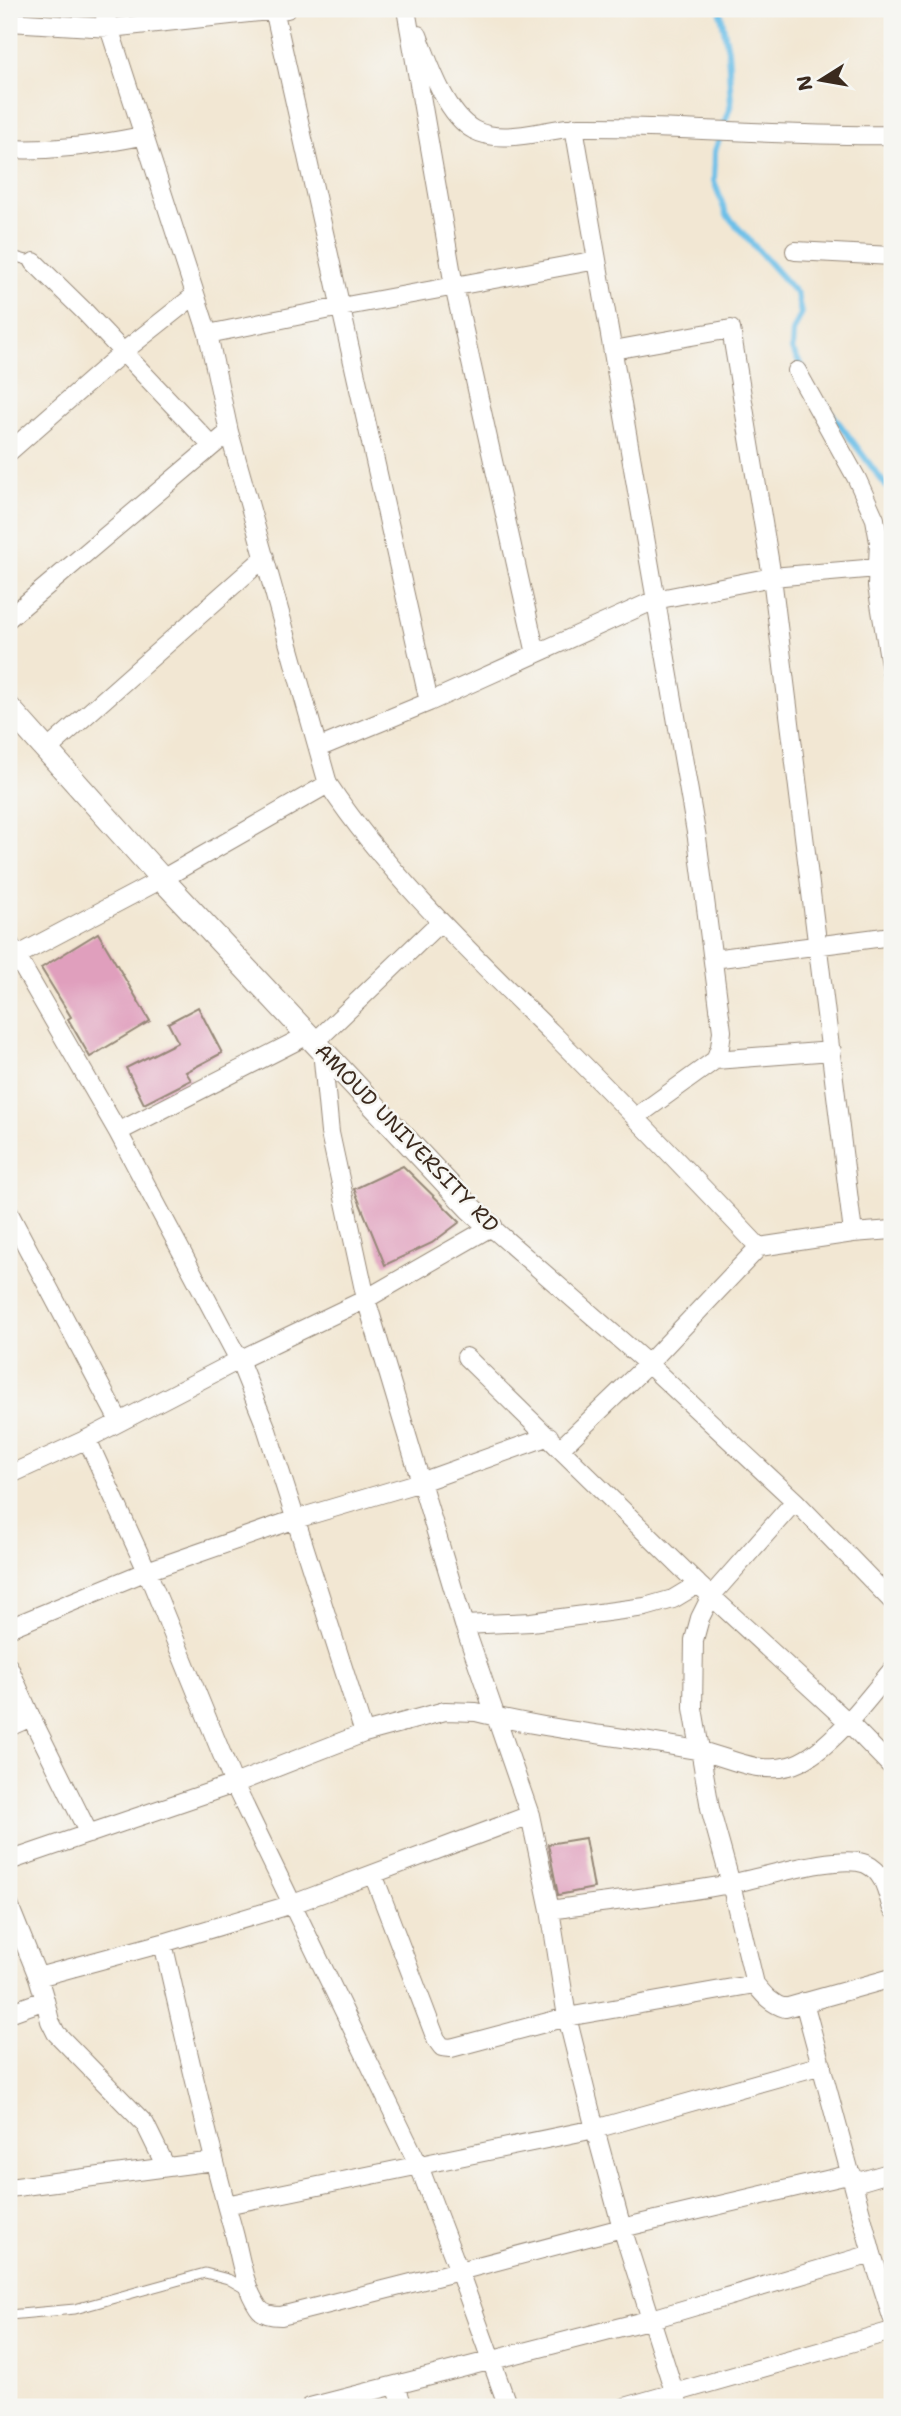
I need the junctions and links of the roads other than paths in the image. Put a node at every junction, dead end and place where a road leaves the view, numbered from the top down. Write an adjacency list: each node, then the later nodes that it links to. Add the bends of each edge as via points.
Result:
1 (103, 9): 5 (street)
2 (279, 9): 5 (street); 17 (street)
3 (407, 9): 6 (street, via 432,70 462,123 500,137); 15 (street)
4 (9, 22): 5 (street)
5 (110, 28): 8 (street)
6 (574, 127): 7 (street); 13 (street)
7 (892, 135)
8 (142, 136): 9 (street, via 91,146); 16 (street)
9 (9, 149)
10 (795, 251): 12 (street)
11 (9, 255): 14 (lane)
12 (892, 256)
13 (597, 260): 15 (street); 19 (street)
14 (34, 262): 20 (street)
15 (454, 286): 17 (street); 31 (street)
16 (195, 295): 18 (street); 20 (street)
17 (341, 307): 18 (street); 33 (street)
18 (208, 334): 22 (street)
19 (613, 351): 27 (street, via 731,329); 29 (street)
20 (122, 352): 23 (street); 24 (street)
21 (797, 371): 26 (street, via 875,519)
22 (229, 432): 23 (street); 25 (street)
23 (212, 446): 30 (street)
24 (9, 452)
25 (265, 557): 35 (street); 36 (street)
26 (877, 568): 27 (street); 28 (street)
27 (772, 577): 29 (street); 41 (street)
28 (884, 586): 32 (street)
29 (655, 600): 31 (street); 43 (street, via 697,838)
30 (9, 618)
31 (536, 654): 33 (street)
32 (892, 676)
33 (429, 702): 35 (street)
34 (9, 708): 36 (street, AMOUD UNIVERSITY RD)
35 (318, 748): 37 (street)
36 (47, 750): 38 (street, AMOUD UNIVERSITY RD)
37 (328, 784): 38 (street); 39 (street)
38 (162, 878): 42 (street); 44 (street, AMOUD UNIVERSITY RD)
39 (440, 922): 44 (street); 47 (street)
40 (892, 936): 41 (street)
41 (819, 946): 43 (street); 45 (street)
42 (11, 953): 48 (street)
43 (713, 959): 46 (street, via 722,1031)
44 (315, 1042): 48 (street); 50 (street, AMOUD UNIVERSITY RD); 54 (street)
45 (832, 1051): 46 (street); 52 (street)
46 (715, 1060): 47 (street)
47 (636, 1116): 53 (street)
48 (118, 1132): 56 (street)
49 (9, 1213): 58 (street)
50 (491, 1227): 54 (street); 57 (street, AMOUD UNIVERSITY RD)
51 (892, 1230): 52 (street)
52 (853, 1233): 53 (street)
53 (758, 1247): 57 (street)
54 (366, 1299): 56 (street); 62 (street)
55 (466, 1357): 60 (street)
56 (239, 1360): 58 (street); 64 (street)
57 (648, 1364): 60 (street); 63 (street, AMOUD UNIVERSITY RD)
58 (119, 1421): 59 (street)
59 (87, 1439): 61 (street); 65 (street)
60 (554, 1442): 62 (street); 66 (street)
61 (9, 1475)
62 (421, 1482): 64 (street); 68 (street)
63 (795, 1501): 66 (street); 67 (street, AMOUD UNIVERSITY RD)
64 (296, 1519): 65 (street); 76 (street)
65 (147, 1571): 69 (street); 79 (street)
66 (705, 1590): 68 (street, via 645,1608); 74 (street); 77 (street, via 694,1640 692,1708)
67 (892, 1601)
68 (464, 1625): 73 (street)
69 (9, 1628)
70 (9, 1667): 72 (street)
71 (892, 1670): 74 (street)
72 (31, 1717): 75 (street); 81 (street)
73 (497, 1717): 76 (street, via 445,1711); 77 (street); 80 (street)
74 (848, 1722): 77 (street, via 810,1758 787,1767 743,1765); 78 (street)
75 (9, 1727)
76 (364, 1733): 79 (street)
77 (700, 1751): 84 (street)
78 (892, 1767)
79 (234, 1784): 81 (street); 85 (street)
80 (530, 1815): 83 (street); 88 (street)
81 (89, 1834): 82 (street)
82 (9, 1861)
83 (373, 1874): 85 (street); 96 (street, via 442,2047)
84 (731, 1884): 87 (street, via 801,1867 852,1861 874,1868); 88 (street); 92 (street)
85 (293, 1904): 89 (street); 100 (street)
86 (9, 1905): 90 (street)
87 (892, 1909)
88 (551, 1910): 96 (street)
89 (163, 1943): 90 (street); 99 (street)
90 (38, 1977): 93 (street)
91 (892, 1978): 94 (street)
92 (755, 1984): 94 (street, via 775,2005 785,2008); 96 (street)
93 (45, 2000): 95 (street); 101 (street, via 56,2033 145,2124)
94 (804, 2002): 97 (street)
95 (9, 2013)
96 (567, 2017): 98 (street)
97 (822, 2065): 98 (street); 103 (street)
98 (595, 2129): 100 (street); 106 (street)
99 (214, 2161): 101 (street); 105 (street)
100 (418, 2166): 105 (street); 108 (street)
101 (166, 2168): 104 (street)
102 (892, 2172): 103 (street)
103 (853, 2178): 106 (street); 107 (street)
104 (9, 2188)
105 (226, 2204): 109 (street)
106 (622, 2228): 108 (street); 112 (street)
107 (872, 2254): 111 (street); 112 (street)
108 (459, 2272): 109 (street, via 281,2316 259,2310); 114 (street)
109 (250, 2292): 110 (lane, via 205,2273 75,2309)
110 (9, 2315)
111 (892, 2317)
112 (652, 2319): 114 (street); 116 (street)
113 (892, 2331): 116 (street)
114 (494, 2362): 115 (street); 119 (street)
115 (396, 2385): 117 (street); 118 (street)
116 (676, 2401): 120 (street)
117 (310, 2407)
118 (403, 2407)
119 (508, 2407)
120 (625, 2407)

